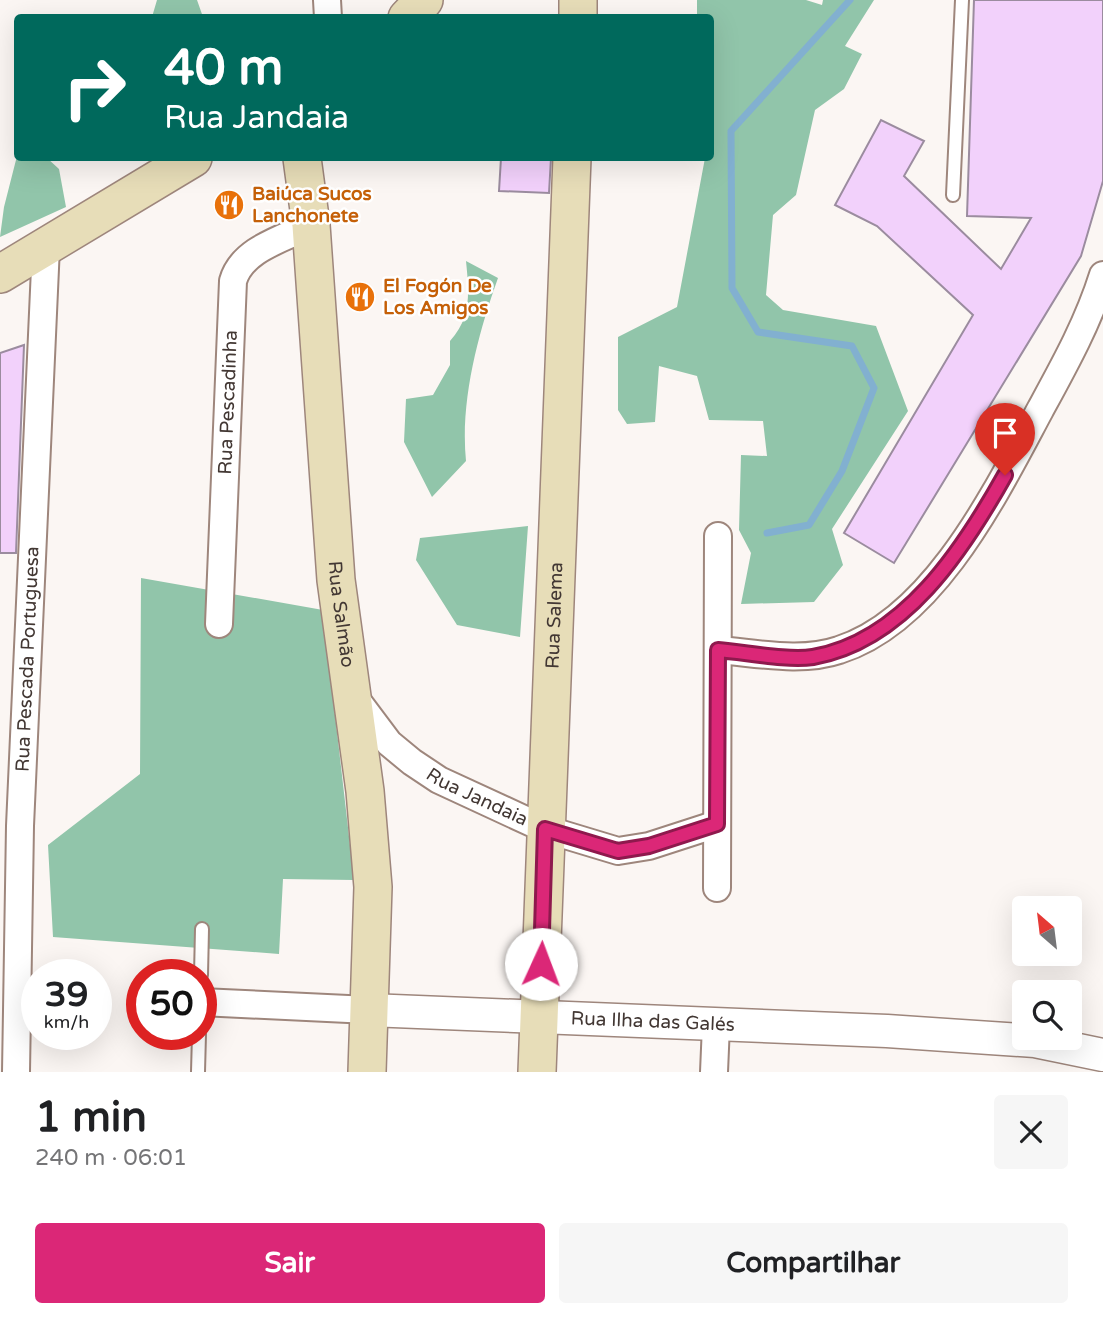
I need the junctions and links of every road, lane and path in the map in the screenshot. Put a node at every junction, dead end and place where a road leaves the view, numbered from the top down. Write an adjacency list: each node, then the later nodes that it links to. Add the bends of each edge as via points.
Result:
1 (425, 0): 3 (main road)
2 (962, 0): 7 (lane)
3 (411, 14)
4 (188, 161): 9 (main road)
5 (302, 161): 8 (main road, Rua Salmão)
6 (572, 161): 17 (main road, Rua Salema)
7 (953, 195)
8 (312, 225): 13 (street, Rua Pescadinha, via 250,255 237,267 233,282); 15 (main road, Rua Salmão, via 336,580)
9 (46, 246): 10 (main road); 27 (street, Rua Pescada Portuguesa, via 20,825)
10 (0, 274)
11 (1103, 275): 14 (street, via 1083,328 980,520 926,589 866,639 840,650 810,657)
12 (718, 536): 14 (street)
13 (219, 624)
14 (718, 650): 16 (street)
15 (350, 691): 17 (street, Rua Jandaia, via 389,743 412,762 439,780); 22 (main road, Rua Salmão, via 373,887)
16 (717, 824): 17 (street, Rua Jandaia, via 618,851); 18 (street)
17 (545, 829): 23 (main road, Rua Salema)
18 (717, 888)
19 (202, 929): 20 (lane)
20 (201, 959)
21 (217, 1003): 22 (street, Rua Ilha das Galés)
22 (369, 1010): 23 (street, Rua Ilha das Galés); 29 (main road, Rua Salmão)
23 (539, 1018): 24 (street, Rua Ilha das Galés); 30 (main road, Rua Salema)
24 (716, 1025): 26 (street, Rua Ilha das Galés, via 1035,1041); 31 (street)
25 (199, 1050): 28 (lane)
26 (1103, 1055)
27 (16, 1072)
28 (198, 1072)
29 (367, 1072)
30 (537, 1072)
31 (714, 1072)

